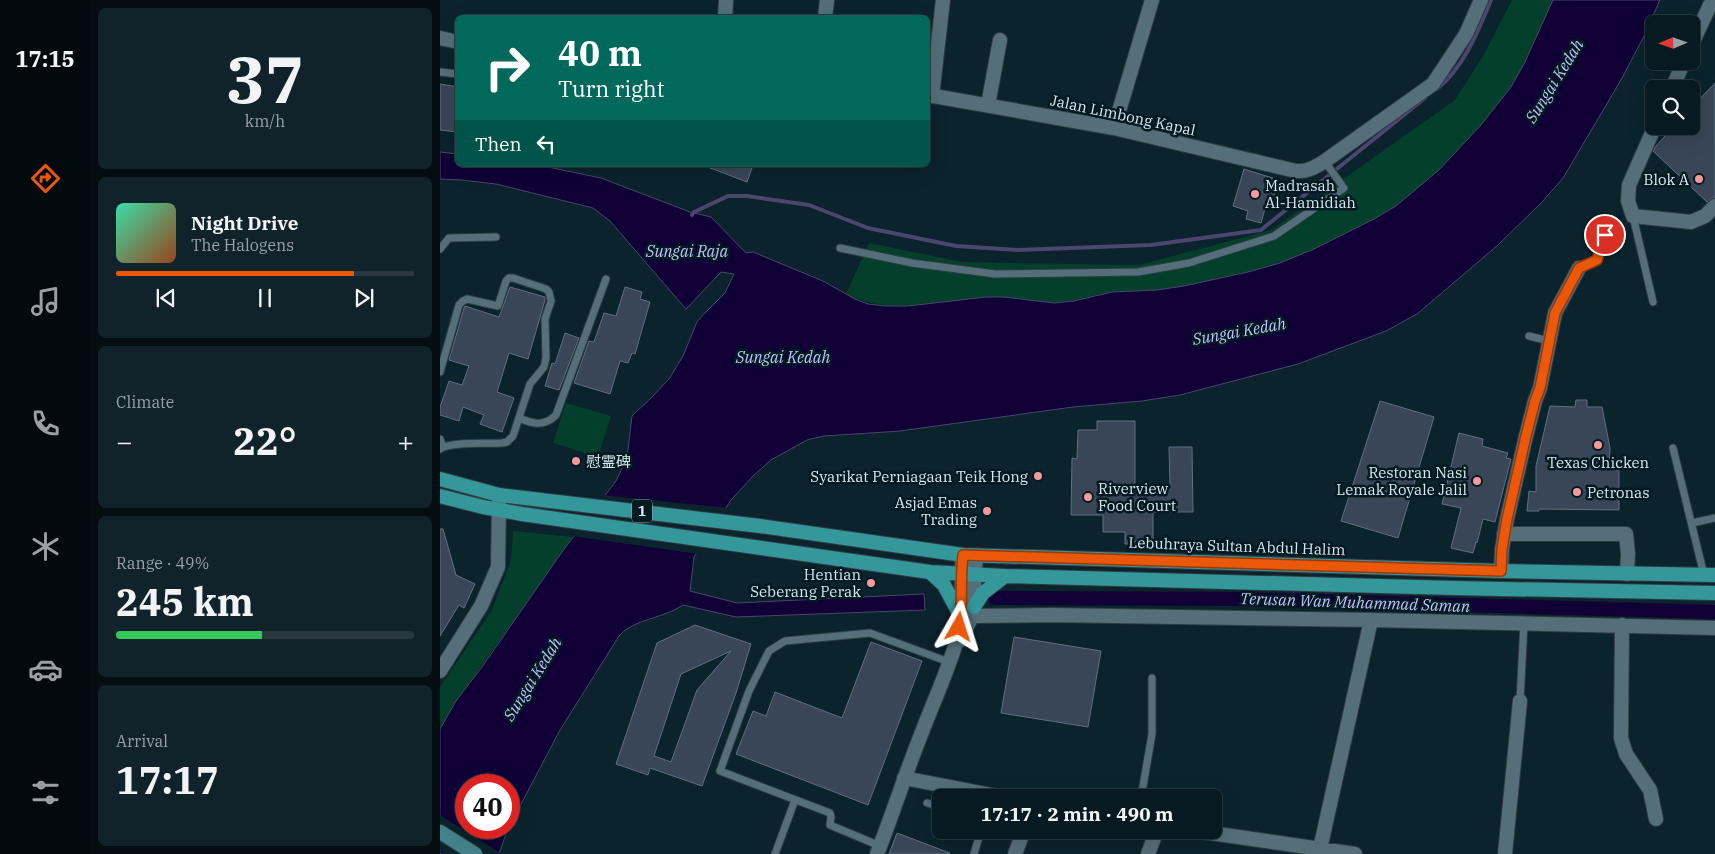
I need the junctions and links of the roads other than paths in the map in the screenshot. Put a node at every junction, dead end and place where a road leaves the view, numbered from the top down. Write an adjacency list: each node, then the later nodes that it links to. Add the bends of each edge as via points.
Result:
1 (726, 0): 7 (street)
2 (827, 0): 8 (street)
3 (943, 0): 15 (street)
4 (1152, 0): 17 (street)
5 (1480, 0): 17 (street, Jalan Limbong Kapal, via 1466,34 1433,84 1325,161 1303,172)
6 (1714, 0): 9 (street)
7 (725, 15)
8 (825, 15)
9 (1700, 27)
10 (440, 40): 12 (street)
11 (1000, 40): 16 (street)
12 (455, 42)
13 (440, 72): 14 (lane)
14 (455, 74)
15 (930, 96): 16 (street, Jalan Limbong Kapal)
16 (988, 105): 17 (street, Jalan Limbong Kapal)
17 (1114, 128)
18 (1650, 135): 21 (street, via 1629,186 1628,201)
19 (1328, 166): 24 (lane, via 1343,186 1274,236 1189,263 1138,272 995,274)
20 (1715, 206): 21 (street, via 1705,216 1691,222)
21 (1633, 216): 28 (lane)
22 (1605, 235): 26 (lane, via 1597,260)
23 (496, 237): 25 (lane, via 449,238)
24 (840, 248)
25 (440, 249)
26 (1579, 268): 30 (street, via 1555,313)
27 (606, 279): 32 (lane, via 556,415 549,422 538,424)
28 (1652, 302)
29 (1529, 336): 30 (lane)
30 (1549, 341): 42 (street)
31 (440, 372): 32 (lane, via 462,301 467,299 498,306 509,278 546,289 550,292 551,301 545,319 546,358 544,367 530,384)
32 (519, 418): 34 (lane, via 513,436 507,442)
33 (440, 439): 34 (lane)
34 (442, 448)
35 (1673, 448): 41 (lane)
36 (440, 479): 37 (main road, 1)
37 (499, 495): 39 (street); 43 (main road, Lebuhraya Sultan Abdul Halim / 1)
38 (440, 496): 39 (main road, 1)
39 (499, 510): 45 (main road, 1); 57 (street, via 498,566 481,606)
40 (1715, 518): 41 (lane)
41 (1692, 523): 48 (lane)
42 (1504, 534): 44 (street); 47 (street, via 1626,534)
43 (970, 555): 44 (main road, Lebuhraya Sultan Abdul Halim / 1); 46 (street)
44 (1501, 571): 47 (main road, Lebuhraya Sultan Abdul Halim / 1)
45 (930, 572): 46 (main road, 1); 51 (main road)
46 (968, 574): 49 (main road, 1); 51 (street, via 962,596)
47 (1627, 574): 48 (main road, Lebuhraya Sultan Abdul Halim / 1)
48 (1709, 575)
49 (1005, 576): 50 (main road, 1); 51 (main road, via 983,593)
50 (1715, 593)
51 (969, 613): 52 (street); 56 (street)
52 (1371, 620): 53 (street); 72 (street)
53 (1524, 623): 54 (street); 59 (lane)
54 (1622, 625): 55 (street); 66 (street, via 1621,738 1626,754 1650,790)
55 (1715, 628)
56 (949, 662): 60 (street); 63 (lane, via 870,633 785,641 769,651 749,691 720,771)
57 (440, 671)
58 (1152, 678): 62 (lane, via 1152,734)
59 (1520, 701): 80 (street)
60 (904, 778): 61 (street); 73 (street)
61 (951, 789)
62 (1143, 789)
63 (795, 800): 73 (lane, via 830,813 830,825); 75 (lane)
64 (927, 803): 65 (lane)
65 (932, 804)
66 (1656, 819)
67 (440, 832): 74 (main road)
68 (1222, 835): 72 (street)
69 (978, 839): 76 (lane)
70 (1021, 839): 77 (street)
71 (1154, 839): 78 (street)
72 (1320, 849): 79 (street)
73 (879, 850)
74 (475, 854)
75 (775, 854)
76 (974, 854)
77 (1015, 854)
78 (1148, 854)
79 (1355, 854)
80 (1505, 854)

